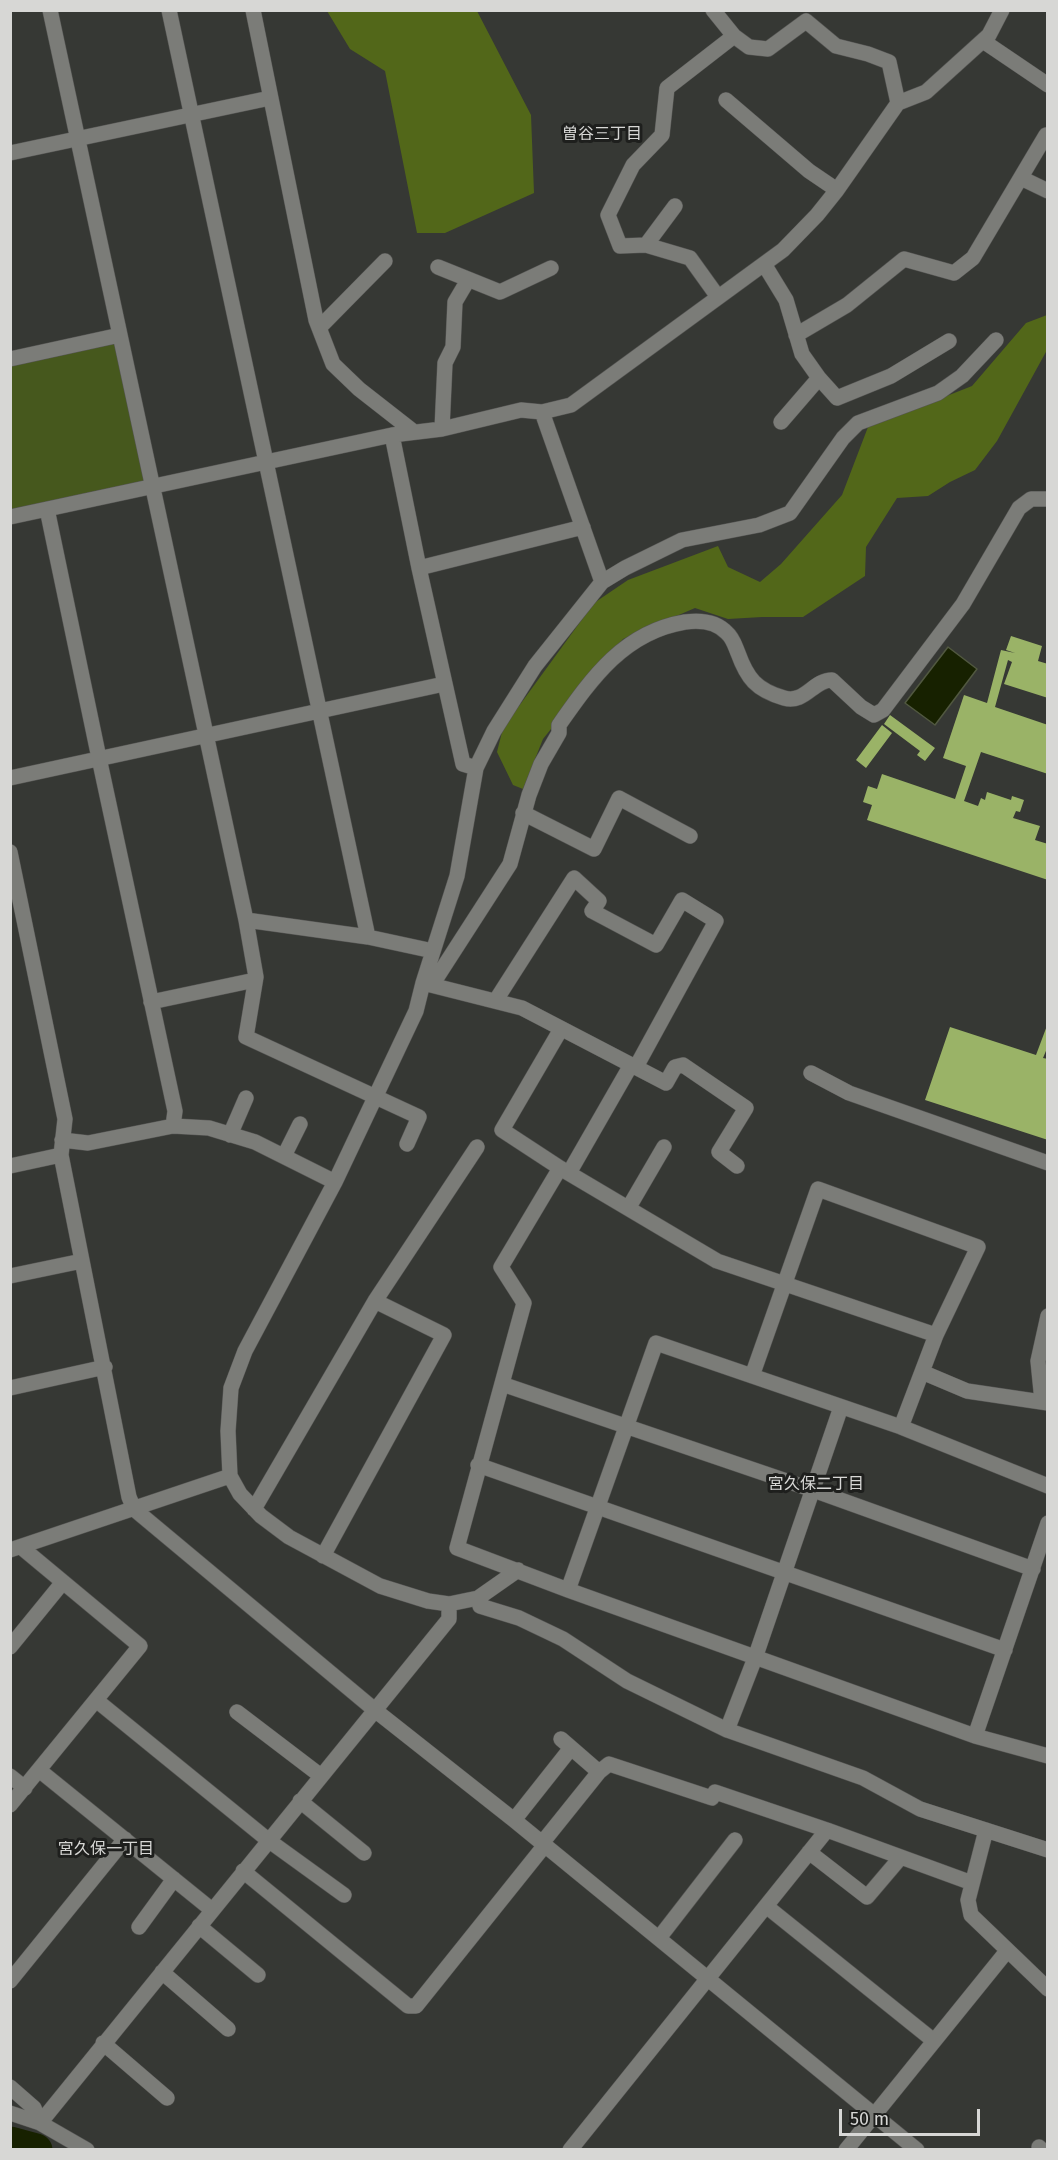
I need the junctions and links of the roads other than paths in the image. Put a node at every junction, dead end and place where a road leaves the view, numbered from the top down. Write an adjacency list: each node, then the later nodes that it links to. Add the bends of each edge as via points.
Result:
1 (50, 10): 14 (street)
2 (169, 10): 12 (street)
3 (253, 10): 9 (street)
4 (713, 10): 6 (street)
5 (1002, 10): 7 (street)
6 (734, 36): 11 (street, via 749,47 768,49 806,21 836,46 889,62); 20 (street, via 667,88 662,135 633,165 608,215 620,246)
7 (983, 40): 8 (street); 11 (street, via 926,92)
8 (1047, 85)
9 (270, 98): 12 (street); 27 (street)
10 (726, 100): 17 (street)
11 (897, 103): 17 (street)
12 (192, 115): 14 (street); 39 (street)
13 (1046, 135): 16 (street)
14 (77, 139): 15 (street); 28 (street)
15 (10, 153)
16 (1021, 178): 18 (street); 29 (street, via 973,258 954,273 904,259 847,306)
17 (837, 190): 22 (street, via 817,215)
18 (1047, 191)
19 (675, 206): 20 (street)
20 (646, 245): 26 (street, via 690,258)
21 (385, 261): 27 (street)
22 (764, 264): 26 (street); 29 (street, via 786,300)
23 (438, 267): 25 (street)
24 (551, 268): 25 (street, via 500,292)
25 (468, 280): 36 (street, via 455,302 453,347 445,363)
26 (718, 297): 34 (street, via 571,405)
27 (319, 328): 37 (street, via 333,364)
28 (120, 335): 32 (street); 40 (street)
29 (796, 335): 33 (street, via 802,354)
30 (996, 340): 46 (street, via 962,376 938,393 858,423 790,513 759,525 682,540)
31 (949, 341): 33 (street, via 891,376 837,398)
32 (10, 359)
33 (819, 378): 35 (street)
34 (542, 412): 36 (street, via 521,410); 44 (street)
35 (781, 422)
36 (442, 429): 37 (street)
37 (414, 432): 38 (street)
38 (392, 435): 39 (street); 45 (street)
39 (267, 462): 40 (street); 48 (street)
40 (153, 487): 42 (street); 49 (street)
41 (1047, 499): 53 (street, via 1030,499 1019,508 963,604 883,710 874,715 832,680 825,680 803,696 784,698 748,678 730,636 718,625 708,621 668,625 646,633 628,646 589,683 559,726)
42 (47, 509): 43 (street); 50 (street)
43 (10, 517)
44 (582, 527): 45 (street); 46 (street)
45 (419, 568): 47 (street)
46 (602, 582): 51 (street, via 535,666)
47 (444, 684): 48 (street); 51 (street, via 464,764)
48 (319, 710): 49 (street); 57 (street)
49 (208, 735): 50 (street); 56 (street)
50 (99, 759): 52 (street); 62 (street)
51 (476, 768): 58 (street, via 457,876)
52 (10, 778)
53 (523, 813): 54 (street, via 594,849 619,798); 60 (street, via 510,864)
54 (690, 836)
55 (10, 852): 74 (street, via 65,1119)
56 (246, 920): 57 (street); 59 (street)
57 (368, 937): 58 (street)
58 (433, 951): 60 (street)
59 (255, 981): 62 (street); 66 (street, via 246,1037)
60 (428, 984): 61 (street); 66 (street)
61 (496, 1000): 63 (street, via 522,1008); 64 (street, via 574,878 599,901 592,911 656,945 682,900 716,921)
62 (152, 1002): 69 (street, via 175,1111)
63 (561, 1029): 64 (street); 79 (street, via 502,1130)
64 (634, 1066): 78 (street, via 666,1083 675,1067 683,1065 747,1108 719,1152); 79 (street)
65 (811, 1073): 76 (street, via 849,1093)
66 (376, 1096): 71 (street, via 419,1118); 80 (street)
67 (246, 1098): 70 (street)
68 (300, 1124): 75 (street)
69 (173, 1126): 70 (street, via 209,1128); 74 (street)
70 (230, 1135): 75 (street)
71 (407, 1144)
72 (477, 1147): 85 (street)
73 (664, 1147): 81 (street)
74 (62, 1148): 77 (street); 82 (street)
75 (284, 1156): 80 (street)
76 (1047, 1163)
77 (10, 1166)
78 (737, 1166)
79 (565, 1170): 81 (street); 91 (street, via 501,1267 524,1303)
80 (335, 1182): 98 (street, via 245,1351 231,1388)
81 (629, 1207): 84 (street, via 717,1261)
82 (82, 1261): 83 (street); 88 (street)
83 (10, 1276)
84 (784, 1282): 87 (street); 87 (street, via 818,1189 978,1247); 90 (street)
85 (375, 1301): 103 (street); 106 (street, via 444,1335)
86 (1047, 1316): 93 (street, via 1038,1361)
87 (936, 1335): 89 (street)
88 (105, 1368): 92 (street); 102 (street)
89 (922, 1372): 93 (street, via 967,1390); 96 (street)
90 (752, 1376): 94 (street); 95 (street, via 656,1343)
91 (502, 1384): 95 (street); 97 (street)
92 (10, 1388)
93 (1045, 1402)
94 (841, 1407): 96 (street); 100 (street)
95 (627, 1426): 100 (street); 101 (street)
96 (901, 1427): 99 (street)
97 (478, 1465): 101 (street); 108 (street, via 457,1548)
98 (230, 1476): 102 (street); 103 (street)
99 (1047, 1486)
100 (813, 1490): 107 (street); 109 (street)
101 (597, 1507): 109 (street); 111 (street)
102 (134, 1509): 105 (street); 118 (street)
103 (254, 1509): 106 (street, via 289,1537)
104 (1047, 1523): 107 (street)
105 (16, 1549): 110 (street)
106 (323, 1556): 113 (street, via 380,1586)
107 (1033, 1569): 115 (street)
108 (518, 1570): 111 (street); 112 (street)
109 (784, 1572): 115 (street); 116 (street)
110 (63, 1582): 114 (street); 117 (street, via 140,1646)
111 (568, 1590): 116 (street)
112 (478, 1598): 113 (street); 120 (street, via 480,1606 563,1639 627,1681)
113 (449, 1604): 118 (street, via 449,1619)
114 (10, 1647)
115 (1005, 1650): 121 (street)
116 (755, 1658): 120 (street); 121 (street)
117 (96, 1700): 123 (street); 134 (street)
118 (376, 1711): 126 (street); 130 (street)
119 (237, 1712): 126 (street)
120 (728, 1730): 132 (street, via 863,1778 920,1809)
121 (975, 1736): 122 (street)
122 (1047, 1756)
123 (39, 1770): 127 (street); 133 (street)
124 (599, 1772): 130 (street, via 566,1743); 131 (street, via 609,1764 712,1798 715,1792); 136 (street)
125 (10, 1776): 127 (street)
126 (321, 1776): 128 (street)
127 (25, 1788): 129 (street)
128 (300, 1801): 134 (street); 139 (street)
129 (10, 1805)
130 (514, 1820): 136 (street)
131 (827, 1830): 138 (street); 140 (street)
132 (986, 1830): 137 (street); 143 (street)
133 (125, 1839): 142 (street); 154 (street)
134 (268, 1840): 141 (street); 144 (street)
135 (735, 1840): 149 (street)
136 (544, 1844): 141 (street, via 416,2006 408,2006); 149 (street)
137 (1047, 1850)
138 (809, 1852): 140 (street, via 867,1897); 145 (street)
139 (364, 1853)
140 (901, 1857): 143 (street)
141 (243, 1871): 146 (street)
142 (174, 1879): 146 (street); 148 (street)
143 (972, 1883): 150 (street, via 968,1900 971,1915)
144 (344, 1895)
145 (766, 1905): 153 (street); 157 (street)
146 (212, 1910): 147 (street)
147 (199, 1926): 151 (street); 152 (street)
148 (139, 1927)
149 (659, 1938): 153 (street)
150 (1007, 1951): 155 (street); 157 (street)
151 (162, 1971): 156 (street); 158 (street)
152 (258, 1975)
153 (708, 1978): 162 (street); 165 (street)
154 (10, 1982)
155 (1047, 1989)
156 (228, 2029)
157 (934, 2041): 162 (street)
158 (103, 2043): 160 (street); 163 (street)
159 (10, 2087): 163 (street, via 34,2108)
160 (167, 2098)
161 (10, 2113): 163 (street)
162 (875, 2114): 166 (street); 167 (street)
163 (40, 2123): 164 (street)
164 (87, 2150)
165 (570, 2150)
166 (846, 2150)
167 (917, 2150)

